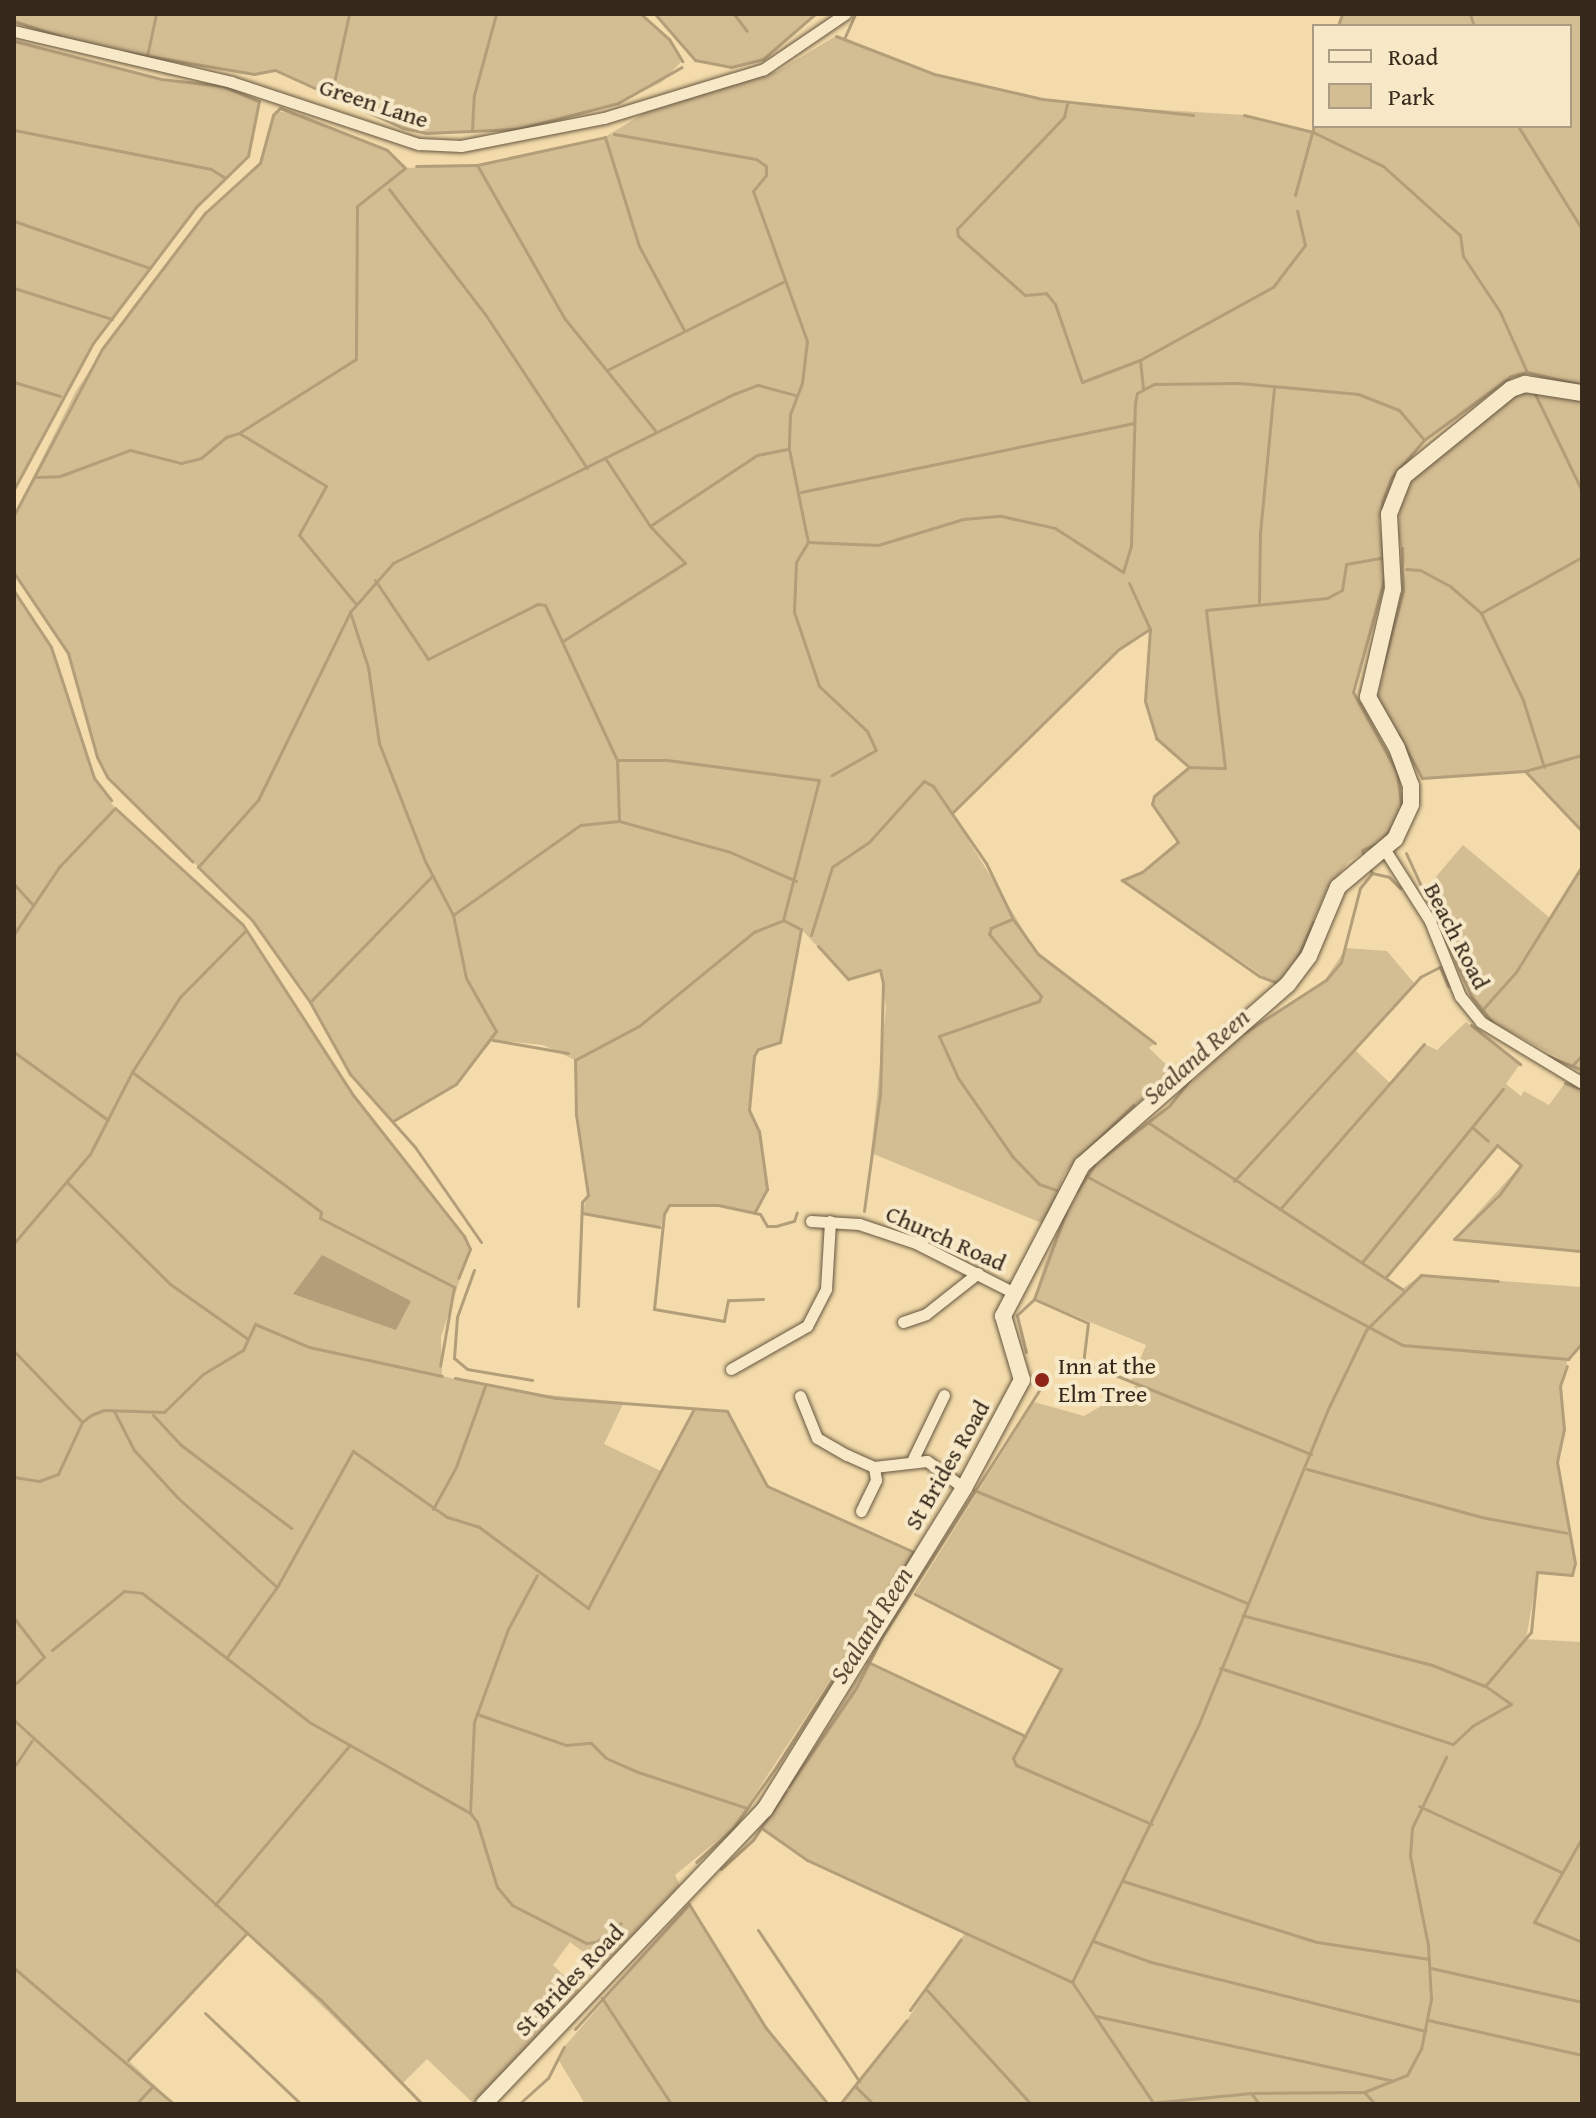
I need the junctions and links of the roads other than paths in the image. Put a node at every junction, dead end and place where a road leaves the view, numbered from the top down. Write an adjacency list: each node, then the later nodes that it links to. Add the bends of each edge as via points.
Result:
1 (845, 14): 2 (street, Green Lane, via 764,69 604,118 461,146 419,144 231,82)
2 (14, 31)
3 (1582, 393): 4 (main road, St Brides Road, via 1525,384 1511,389 1421,458 1397,489 1389,514 1393,589 1368,697 1411,786 1405,822)
4 (1372, 857): 5 (street, Beach Road, via 1430,921 1460,996 1481,1022); 9 (main road, St Brides Road, via 1338,887 1309,956 1288,984 1082,1165)
5 (1582, 1083)
6 (811, 1221): 7 (street, Church Road)
7 (830, 1221): 8 (street, Church Road, via 859,1224 916,1243); 11 (street, via 826,1289 807,1326)
8 (978, 1273): 9 (street, Church Road); 10 (street, via 926,1314)
9 (1014, 1293): 16 (main road, St Brides Road, via 1002,1325 1023,1369 1022,1380)
10 (903, 1322)
11 (731, 1369)
12 (944, 1395): 14 (street)
13 (800, 1396): 15 (street, via 817,1438)
14 (913, 1459): 15 (street); 16 (street, via 927,1461)
15 (874, 1467): 17 (street, via 876,1480)
16 (964, 1488): 18 (main road, St Brides Road, via 765,1809)
17 (861, 1511)
18 (484, 2104)

